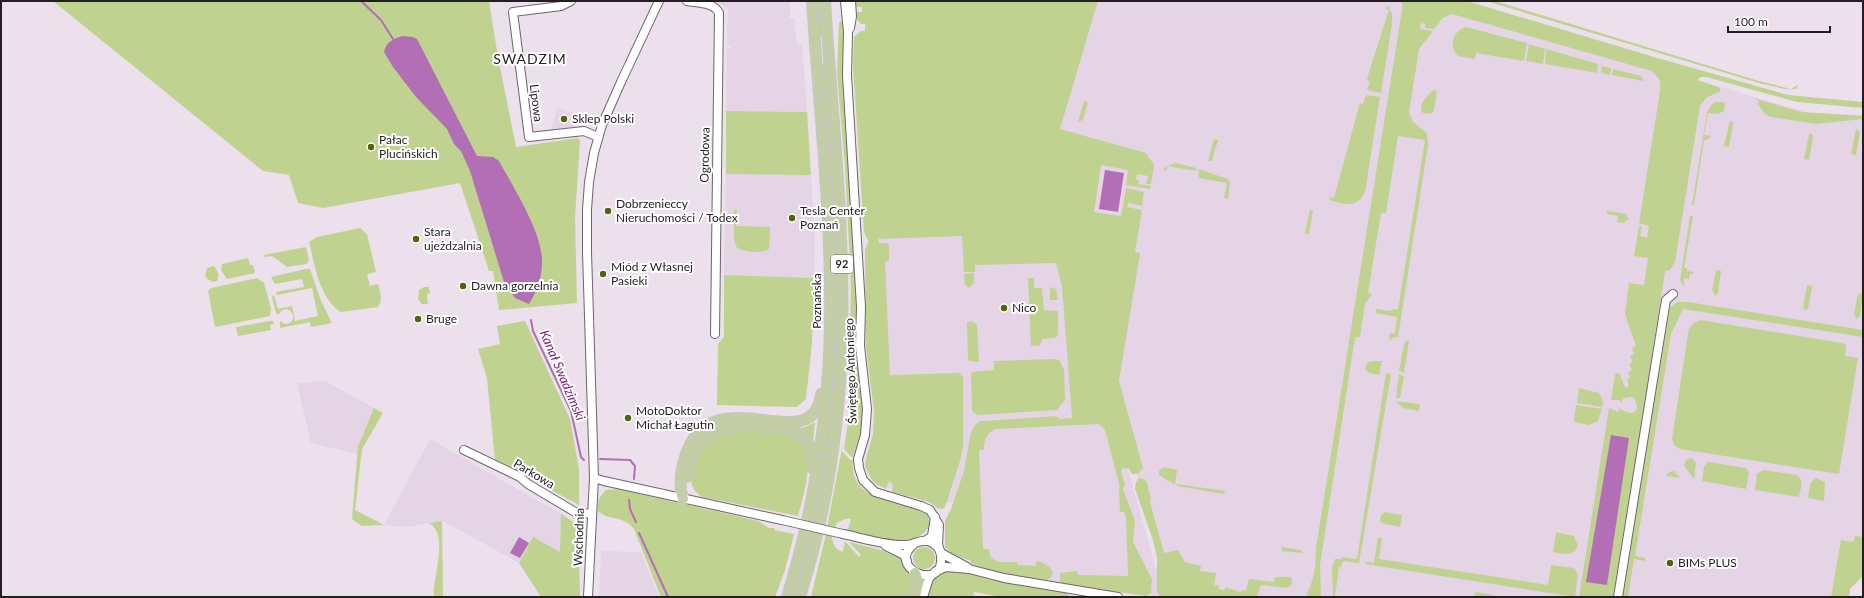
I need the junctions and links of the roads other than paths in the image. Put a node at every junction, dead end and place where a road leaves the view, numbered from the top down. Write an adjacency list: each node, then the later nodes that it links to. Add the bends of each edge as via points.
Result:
1 (571, 1): 9 (street, Lipowa, via 561,6 513,12 528,137 584,131)
2 (659, 1): 9 (street)
3 (687, 1): 11 (street, Ogrodowa, via 715,7 719,13)
4 (812, 1): 12 (main road, Poznańska / 92, via 828,240)
5 (825, 1): 19 (main road, Poznańska / 92, via 839,208 842,327 840,388)
6 (845, 1): 8 (street, Świętego Antoniego)
7 (851, 1): 8 (street, Świętego Antoniego, via 852,16)
8 (848, 32): 18 (street, Świętego Antoniego, via 847,75 861,307 860,346 867,409 865,435 858,459 859,468 863,480 875,492 926,507)
9 (598, 137): 14 (street, via 590,175 587,210)
10 (1673, 294): 35 (street, via 1666,300)
11 (715, 334)
12 (829, 353): 15 (main road, Poznańska / 92, via 822,440); 16 (main road, via 819,404 809,418 786,422 731,417 711,423 700,431 684,459 680,481)
13 (464, 450): 17 (street, Parkowa, via 520,477 575,512)
14 (594, 478): 16 (street); 17 (street, Wschodnia)
15 (813, 494): 16 (main road, via 811,449 805,438 788,430 745,425 723,428 705,439 689,465); 29 (main road, Poznańska / 92)
16 (683, 499): 22 (street, bridge)
17 (592, 514): 28 (street, Wschodnia)
18 (935, 517): 20 (street, via 932,536); 23 (street, via 940,527)
19 (816, 538): 30 (main road, Poznańska / 92); 31 (main road, via 813,573)
20 (926, 541): 21 (street); 23 (street, via 934,544)
21 (915, 543): 22 (street, via 904,546); 24 (street, via 909,551)
22 (884, 544): 24 (street, via 904,555)
23 (940, 552): 25 (street); 26 (street, via 941,561)
24 (907, 561): 27 (street)
25 (969, 569): 26 (street, via 946,567); 34 (street, via 1004,578)
26 (935, 572): 27 (street, via 924,576); 33 (street, via 930,577)
27 (915, 573): 32 (main road, via 918,582)
28 (588, 597)
29 (787, 597)
30 (800, 597)
31 (807, 597)
32 (915, 597)
33 (923, 597)
34 (1118, 597)
35 (1618, 597)

